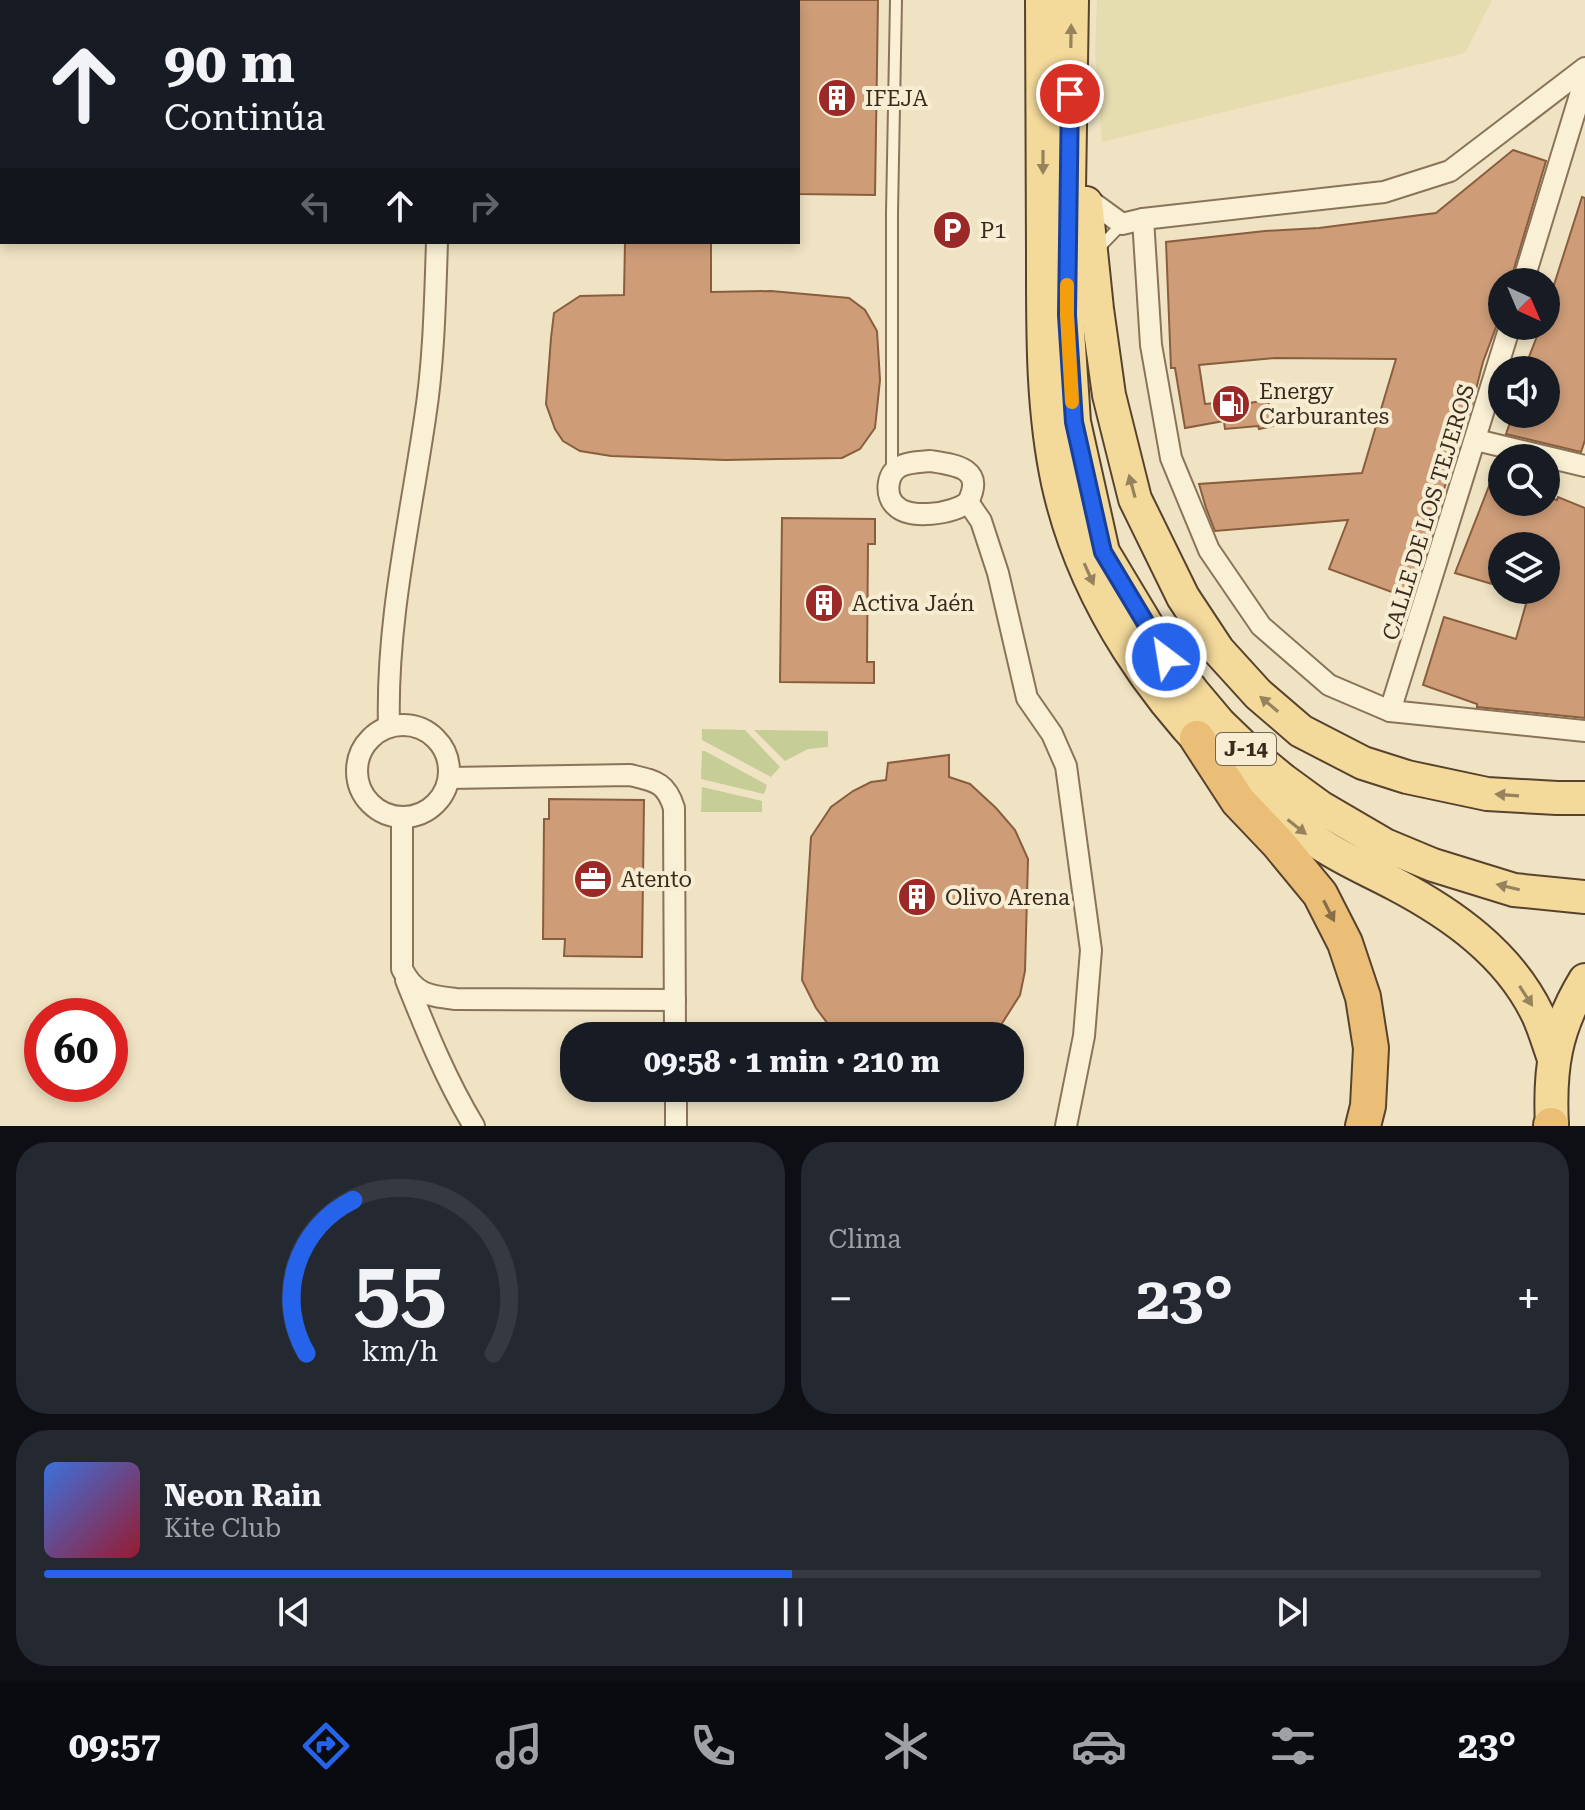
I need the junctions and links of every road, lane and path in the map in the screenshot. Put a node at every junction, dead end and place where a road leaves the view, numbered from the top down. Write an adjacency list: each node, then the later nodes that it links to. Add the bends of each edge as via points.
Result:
1 (896, 0): 17 (lane)
2 (1042, 0): 22 (main road, one-way to 22, via 1044,390 1058,483 1077,546 1132,656)
3 (1072, 0): 6 (main road, J-14, one-way to 3)
4 (1585, 68): 8 (street, via 1450,171 1384,192)
5 (1585, 79): 11 (street)
6 (1070, 94): 7 (main road); 14 (main road, J-14, via 1067,315)
7 (1085, 197): 9 (street); 12 (main road)
8 (1143, 219): 9 (street); 19 (street, via 1151,345 1171,458 1209,550 1261,626 1329,685)
9 (1122, 224): 12 (lane)
10 (437, 244): 20 (street, via 426,416 399,576)
11 (1527, 268)
12 (1084, 270): 14 (lane, via 1077,287); 24 (main road, one-way to 12, via 1487,794 1407,777 1363,763 1301,731 1258,694 1218,650 1183,597 1135,499)
13 (1506, 340): 15 (street, CALLE DE LOS TEJEROS)
14 (1074, 422): 26 (main road, J-14, one-way to 14, via 1514,890 1385,845 1320,807 1249,752 1166,657 1103,552)
15 (1476, 440): 16 (street); 19 (street, CALLE DE LOS TEJEROS)
16 (1585, 466)
17 (892, 474): 18 (street, via 889,494 898,509 932,513); 18 (street, via 909,463 959,466 973,478)
18 (968, 502): 35 (street, via 981,521 998,573 1027,698 1066,766 1091,950 1084,1036)
19 (1390, 711): 21 (street)
20 (389, 727): 23 (street, via 411,725 430,733 444,750); 25 (street, via 363,748 357,773 371,804)
21 (1585, 731)
22 (1197, 738): 31 (main road, one-way to 31, via 1247,788 1319,844 1423,898 1481,941 1512,974 1536,1012); 36 (highway, one-way to 36, via 1238,801 1320,894 1345,943 1363,997 1371,1048)
23 (449, 778): 25 (street, via 436,804); 29 (street, via 630,775 657,782 670,793)
24 (1585, 798)
25 (402, 817): 27 (street)
26 (1585, 897)
27 (402, 969): 29 (street, via 426,995 456,999); 33 (street)
28 (1585, 980): 31 (main road)
29 (675, 1000): 30 (street)
30 (675, 1022)
31 (1553, 1056): 37 (main road)
32 (676, 1102): 34 (street)
33 (474, 1126)
34 (676, 1126)
35 (1066, 1126)
36 (1363, 1126)
37 (1551, 1126)

